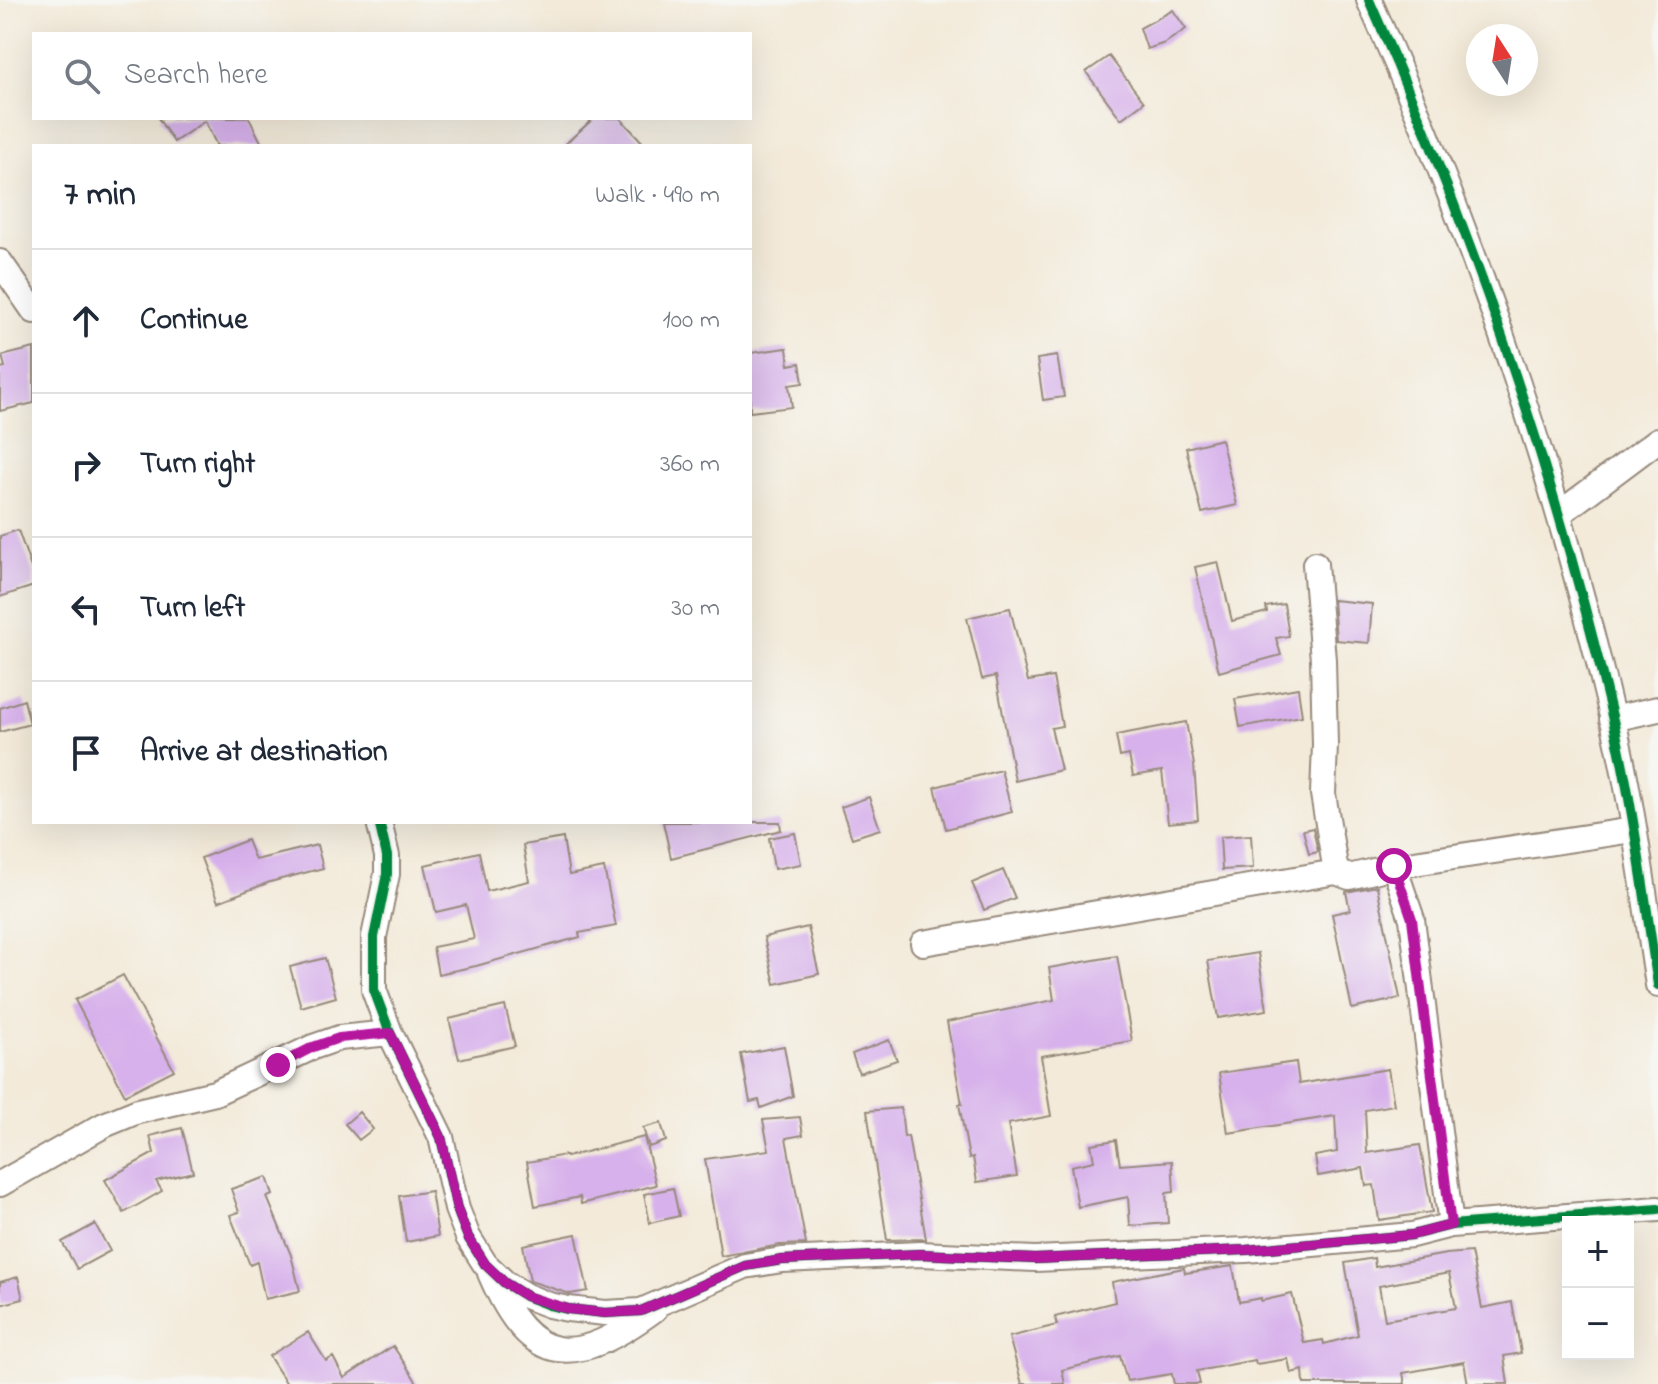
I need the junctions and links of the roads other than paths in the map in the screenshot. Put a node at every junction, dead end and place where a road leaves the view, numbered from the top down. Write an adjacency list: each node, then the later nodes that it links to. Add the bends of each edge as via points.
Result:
1 (1369, 0): 5 (street, via 1459,216)
2 (0, 262): 3 (street)
3 (32, 308)
4 (1658, 440): 5 (street)
5 (1559, 514): 8 (street)
6 (1315, 564): 12 (street, via 1323,660 1323,794)
7 (1658, 709): 8 (street)
8 (1612, 719): 10 (street)
9 (379, 824): 15 (street, via 387,856 374,937 374,990)
10 (1633, 830): 11 (street); 14 (street)
11 (1394, 866): 12 (street, via 1349,877); 20 (street, via 1412,919)
12 (1336, 872): 13 (street)
13 (923, 943)
14 (1658, 985)
15 (381, 1007): 16 (street); 17 (street)
16 (390, 1033): 17 (street); 21 (street, via 441,1137 457,1209)
17 (339, 1038): 18 (street, via 215,1093 138,1111 104,1125)
18 (0, 1184)
19 (1658, 1209): 20 (street)
20 (1451, 1225): 22 (street, via 1412,1235 1231,1250 1035,1259 920,1254 782,1260 745,1266)
21 (485, 1264): 22 (street, via 526,1296 568,1309 641,1311); 22 (street, via 504,1307 530,1336 565,1351 587,1349 626,1331)
22 (663, 1303)

